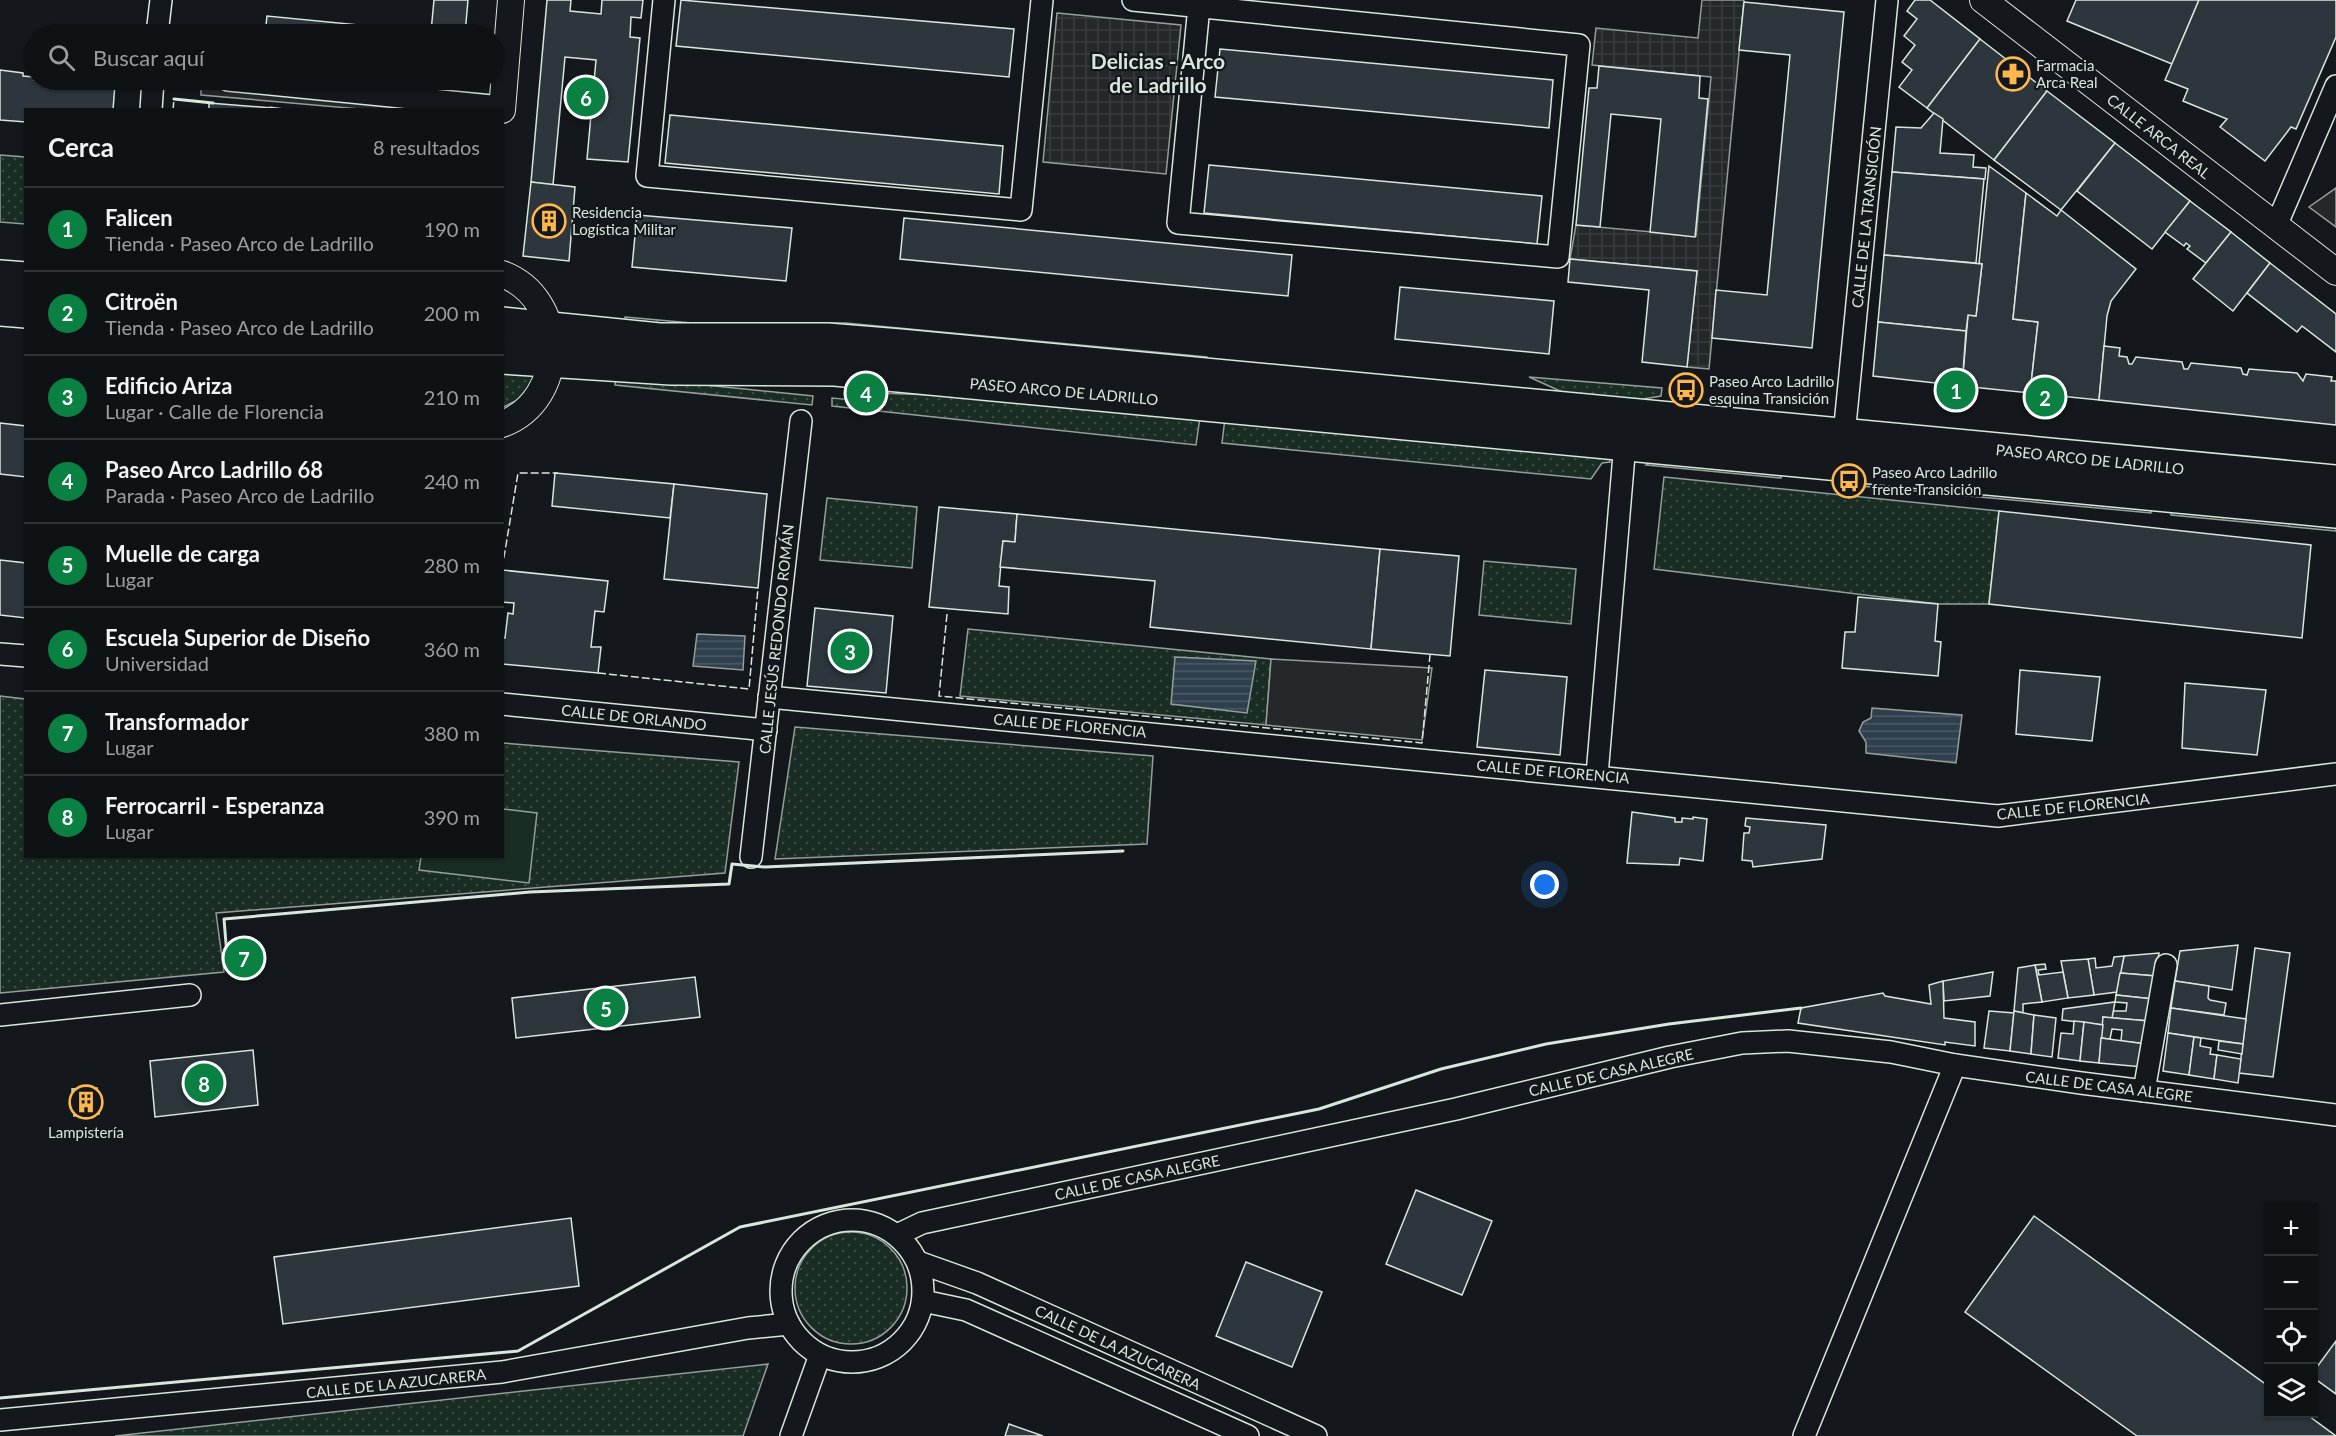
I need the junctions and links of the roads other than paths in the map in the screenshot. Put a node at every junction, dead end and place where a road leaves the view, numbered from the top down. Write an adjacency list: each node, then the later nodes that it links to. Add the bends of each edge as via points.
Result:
1 (161, 0): 10 (street)
2 (511, 0): 11 (street)
3 (664, 0): 4 (street, via 647,176 1021,210)
4 (1042, 0)
5 (1133, 0): 9 (street)
6 (1887, 0): 32 (street, CALLE DE LA TRANSICIÓN)
7 (1983, 0): 18 (street, CALLE ARCA REAL)
8 (1242, 5): 9 (street); 9 (street, via 1579,45 1558,257 1178,223)
9 (1199, 6)
10 (158, 24)
11 (504, 84)
12 (2336, 86): 18 (street)
13 (152, 90): 16 (street)
14 (326, 90): 17 (street)
15 (504, 90): 17 (street)
16 (151, 108)
17 (502, 108)
18 (2276, 226): 20 (street, CALLE ARCA REAL)
19 (505, 270): 26 (street, via 532,294)
20 (2336, 272)
21 (0, 277): 22 (main road)
22 (24, 279)
23 (0, 309): 24 (main road)
24 (24, 311)
25 (504, 324): 26 (main road, PASEO ARCO DE LADRILLO)
26 (550, 327): 28 (street); 29 (main road, PASEO ARCO DE LADRILLO, via 659,340 827,340)
27 (504, 357): 28 (main road, PASEO ARCO DE LADRILLO)
28 (552, 362): 31 (street, via 537,397 524,411); 33 (main road, PASEO ARCO DE LADRILLO, via 671,368 835,369)
29 (1598, 412): 32 (main road, PASEO ARCO DE LADRILLO); 33 (street)
30 (801, 421): 39 (street, CALLE JESÚS REDONDO ROMÁN)
31 (504, 423)
32 (1844, 435): 34 (street); 35 (main road, PASEO ARCO DE LADRILLO)
33 (1625, 443): 34 (main road, PASEO ARCO DE LADRILLO); 43 (street)
34 (1883, 466): 36 (main road, PASEO ARCO DE LADRILLO)
35 (2336, 482)
36 (2336, 511)
37 (0, 654): 38 (street)
38 (24, 656)
39 (769, 697): 41 (street, CALLE JESÚS REDONDO ROMÁN); 43 (street, CALLE DE FLORENCIA)
40 (504, 704): 41 (street, CALLE DE ORLANDO)
41 (766, 730): 44 (street, CALLE JESÚS REDONDO ROMÁN)
42 (2336, 774): 43 (street, CALLE DE FLORENCIA, via 1998,816)
43 (1597, 775)
44 (751, 857)
45 (2166, 965): 49 (street)
46 (190, 995): 47 (street)
47 (0, 1016)
48 (1955, 1065): 49 (street, CALLE DE CASA ALEGRE); 51 (street, CALLE DE CASA ALEGRE, via 1891,1052 1788,1041 1742,1043 1456,1109 922,1223); 60 (street)
49 (2144, 1091): 50 (street, CALLE DE CASA ALEGRE)
50 (2336, 1114)
51 (897, 1235): 52 (street); 54 (street, via 878,1224 856,1220 834,1222 813,1231 797,1246 786,1266 782,1300)
52 (918, 1262): 53 (street); 59 (street, CALLE DE LA AZUCARERA, via 977,1283)
53 (923, 1300): 55 (street, via 917,1322 904,1341 885,1354 864,1362 842,1362); 58 (street, CALLE DE LA AZUCARERA, via 966,1310)
54 (789, 1324): 55 (street, via 797,1337); 56 (street, CALLE DE LA AZUCARERA, via 502,1372)
55 (820, 1355): 57 (street)
56 (0, 1420)
57 (791, 1436)
58 (1248, 1436)
59 (1316, 1436)
60 (1804, 1436)

